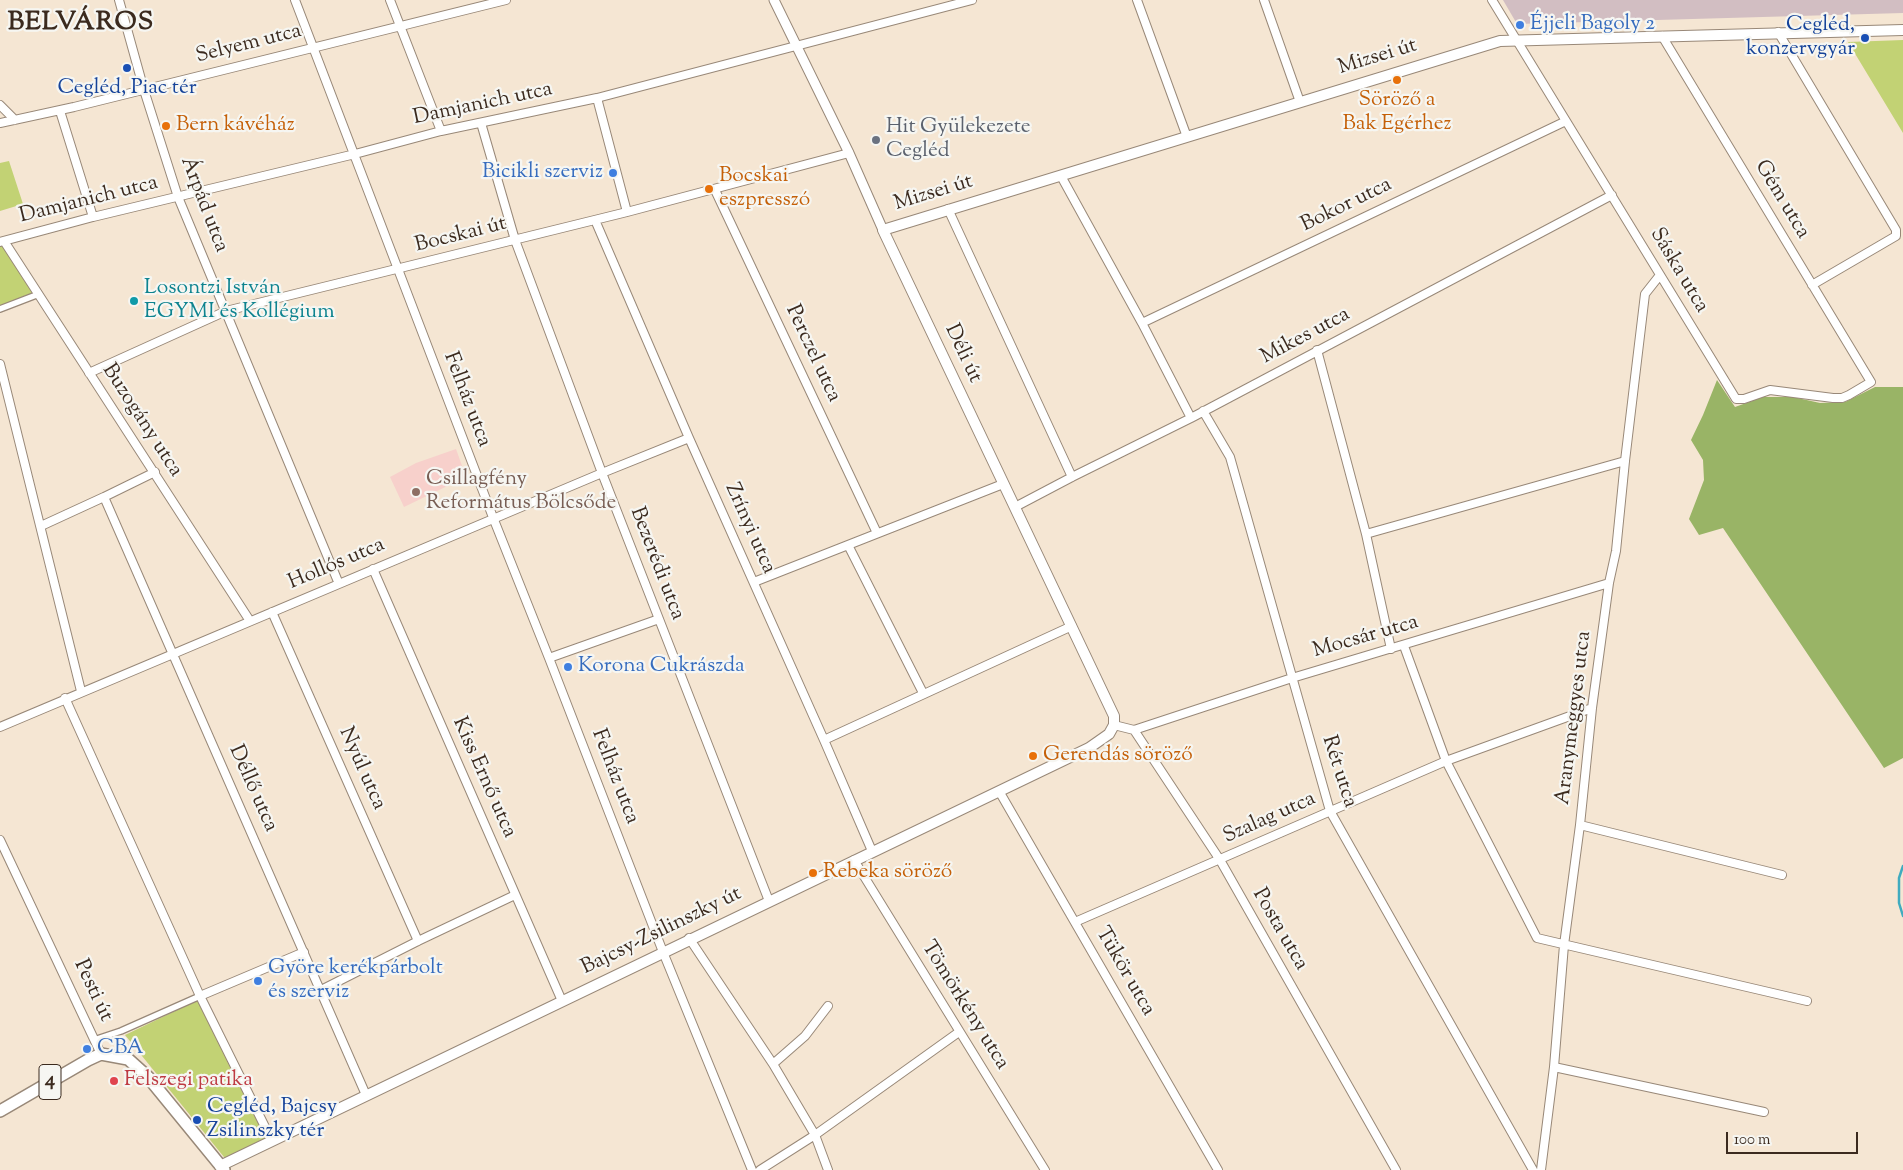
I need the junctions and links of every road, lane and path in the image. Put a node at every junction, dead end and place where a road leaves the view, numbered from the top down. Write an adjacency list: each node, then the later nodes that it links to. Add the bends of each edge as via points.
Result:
1 (119, 0): 17 (street, Árpád utca)
2 (295, 0): 16 (street, Felház utca)
3 (390, 0): 10 (street)
4 (506, 0): 10 (street, Selyem utca)
5 (774, 0): 15 (street, Déli út)
6 (972, 0): 15 (street, Damjanich utca)
7 (1137, 0): 27 (street)
8 (1264, 0): 19 (street)
9 (1492, 0): 14 (street, Sáska utca)
10 (400, 26): 16 (street, Selyem utca); 26 (street)
11 (1903, 30): 12 (main road, Mizsei út)
12 (1778, 32): 13 (main road, Mizsei út); 43 (street, via 1896,230 1896,236)
13 (1662, 36): 14 (main road, Mizsei út); 43 (street, Gém utca)
14 (1516, 40): 19 (main road, Mizsei út, via 1486,44); 23 (street, Sáska utca)
15 (796, 46): 18 (street, Damjanich utca); 28 (street, Déli út)
16 (313, 47): 17 (street, Selyem utca); 29 (street, Felház utca)
17 (144, 90): 21 (street, Selyem utca); 33 (street, Árpád utca)
18 (598, 98): 25 (street, Damjanich utca); 35 (street)
19 (1300, 102): 27 (main road, Mizsei út)
20 (0, 105): 22 (street)
21 (60, 111): 22 (street, Selyem utca); 36 (street)
22 (15, 120): 24 (street, Selyem utca)
23 (1566, 121): 32 (street, Sáska utca); 47 (street, Bokor utca)
24 (0, 123)
25 (481, 123): 26 (street, Damjanich utca); 39 (street, Bezerédi utca)
26 (441, 130): 29 (street, Damjanich utca)
27 (1187, 137): 30 (main road, Mizsei út)
28 (849, 153): 31 (street, Bocskai út); 38 (street, Déli út)
29 (355, 154): 33 (street, Damjanich utca); 41 (street, Felház utca)
30 (1061, 176): 34 (main road, Mizsei út); 47 (street)
31 (715, 190): 35 (street, Bocskai út); 65 (street, Perczel utca)
32 (1612, 195): 42 (street, Sáska utca); 48 (street, Mikes utca)
33 (178, 197): 36 (street, Damjanich utca); 46 (street, Árpád utca)
34 (948, 209): 38 (main road, Mizsei út); 59 (street)
35 (627, 212): 37 (street, Bocskai út)
36 (92, 217): 40 (street, Damjanich utca)
37 (595, 220): 39 (street, Bocskai út); 55 (street, Zrínyi utca)
38 (883, 230): 60 (main road, Déli út)
39 (515, 240): 41 (street, Bocskai út); 58 (street, Bezerédi utca)
40 (2, 241): 44 (street, Buzogány utca)
41 (397, 270): 46 (street, Bocskai út); 63 (street, Felház utca)
42 (1660, 275): 51 (street, Sáska utca, via 1736,399 1770,390 1842,398); 56 (street, Aranymeggyes utca, via 1645,294)
43 (1812, 285): 51 (street, Gém utca)
44 (39, 294): 45 (street); 50 (street, Buzogány utca)
45 (0, 308)
46 (226, 311): 50 (street, Bocskai út); 71 (street, Árpád utca)
47 (1142, 323): 54 (street)
48 (1317, 350): 53 (street, Mikes utca); 66 (street)
49 (0, 364): 52 (street)
50 (89, 373): 57 (street, Buzogány utca)
51 (1871, 382)
52 (4, 394): 64 (street)
53 (1203, 411): 54 (street, Mikes utca); 80 (street, Rét utca, via 1230,457)
54 (1191, 418): 59 (street, Mikes utca)
55 (689, 438): 58 (street, Hollós utca); 69 (street, Zrínyi utca)
56 (1625, 461): 66 (street); 70 (street, Aranymeggyes utca, via 1616,551)
57 (155, 472): 61 (street); 74 (street, Buzogány utca)
58 (602, 473): 63 (street, Hollós utca); 73 (street, Bezerédi utca)
59 (1072, 477): 62 (street, Mikes utca)
60 (1003, 484): 62 (main road, Déli út); 65 (street)
61 (104, 498): 64 (street); 78 (street, Déllő utca)
62 (1015, 507): 75 (main road, Déli út)
63 (494, 520): 68 (street, Hollós utca); 79 (street, Felház utca)
64 (41, 526): 81 (street)
65 (877, 533): 67 (street)
66 (1366, 534): 77 (street)
67 (848, 545): 69 (street); 82 (street)
68 (373, 569): 71 (street, Hollós utca); 98 (street, Kiss Ernő utca)
69 (754, 582): 88 (street, Zrínyi utca)
70 (1609, 583): 76 (street, Mocsár utca); 84 (street, Aranymeggyes utca)
71 (339, 584): 72 (street, Hollós utca)
72 (272, 612): 74 (street, Hollós utca); 102 (street, Nyúl utca)
73 (659, 619): 79 (street); 99 (street, Bezerédi utca)
74 (250, 621): 78 (street, Hollós utca)
75 (1072, 626): 82 (street); 85 (main road, Déli út, via 1114,716)
76 (1404, 646): 77 (street, Mocsár utca); 89 (street)
77 (1391, 649): 80 (street, Mocsár utca)
78 (174, 654): 81 (street, Hollós utca); 104 (street, Déllő utca)
79 (549, 658): 105 (street, Felház utca)
80 (1292, 678): 87 (street, Mocsár utca); 91 (street, Rét utca)
81 (81, 691): 83 (street, Hollós utca)
82 (924, 693): 88 (street)
83 (65, 698): 86 (street, Hollós utca); 107 (street)
84 (1592, 708): 89 (street, Szalag utca); 92 (street, Aranymeggyes utca)
85 (1114, 725): 87 (street); 90 (main road, Bajcsy-Zsilinszky út, via 1109,734 1089,748)
86 (0, 727)
87 (1134, 730): 96 (street, Posta utca)
88 (824, 740): 94 (street, Zrínyi utca)
89 (1446, 761): 91 (street, Szalag utca); 103 (street, via 1537,938)
90 (999, 791): 94 (main road, Bajcsy-Zsilinszky út); 100 (street, Tükör utca)
91 (1330, 811): 96 (street, Szalag utca); 128 (street, Rét utca)
92 (1580, 825): 97 (street); 103 (street, Aranymeggyes utca)
93 (0, 840): 112 (street, Pesti út)
94 (872, 851): 95 (main road, Bajcsy-Zsilinszky út)
95 (854, 860): 99 (main road, Bajcsy-Zsilinszky út); 111 (street, Tömörkény utca)
96 (1220, 860): 100 (street, Szalag utca); 127 (street, Posta utca)
97 (1782, 875)
98 (515, 895): 102 (street); 108 (street, Kiss Ernő utca)
99 (769, 901): 101 (main road, Bajcsy-Zsilinszky út)
100 (1075, 922): 126 (street, Tükör utca)
101 (690, 938): 105 (main road, Bajcsy-Zsilinszky út); 114 (street)
102 (418, 941): 106 (street)
103 (1564, 945): 109 (street); 115 (street, Aranymeggyes utca)
104 (304, 952): 106 (street, Déllő utca); 107 (street)
105 (663, 952): 108 (main road, Bajcsy-Zsilinszky út); 122 (street, Felház utca)
106 (321, 990): 116 (street, Déllő utca)
107 (200, 996): 112 (street, via 122,1032); 120 (street)
108 (562, 1001): 116 (main road, Bajcsy-Zsilinszky út)
109 (1807, 1001)
110 (828, 1006): 114 (street, via 805,1036)
111 (960, 1032): 119 (street); 125 (street, Tömörkény utca)
112 (94, 1040): 113 (street, Pesti út)
113 (101, 1054): 117 (main road, 4); 121 (main road, Pesti út, via 128,1060 148,1077)
114 (773, 1064): 119 (street)
115 (1554, 1066): 118 (street); 129 (street, Aranymeggyes utca)
116 (366, 1095): 120 (main road, Bajcsy-Zsilinszky út)
117 (0, 1111)
118 (1764, 1112)
119 (815, 1135): 123 (street); 124 (street)
120 (272, 1141): 121 (main road, Bajcsy-Zsilinszky út)
121 (222, 1168)
122 (752, 1170)
123 (760, 1170)
124 (828, 1170)
125 (1045, 1170)
126 (1218, 1170)
127 (1396, 1170)
128 (1533, 1170)
129 (1541, 1170)

